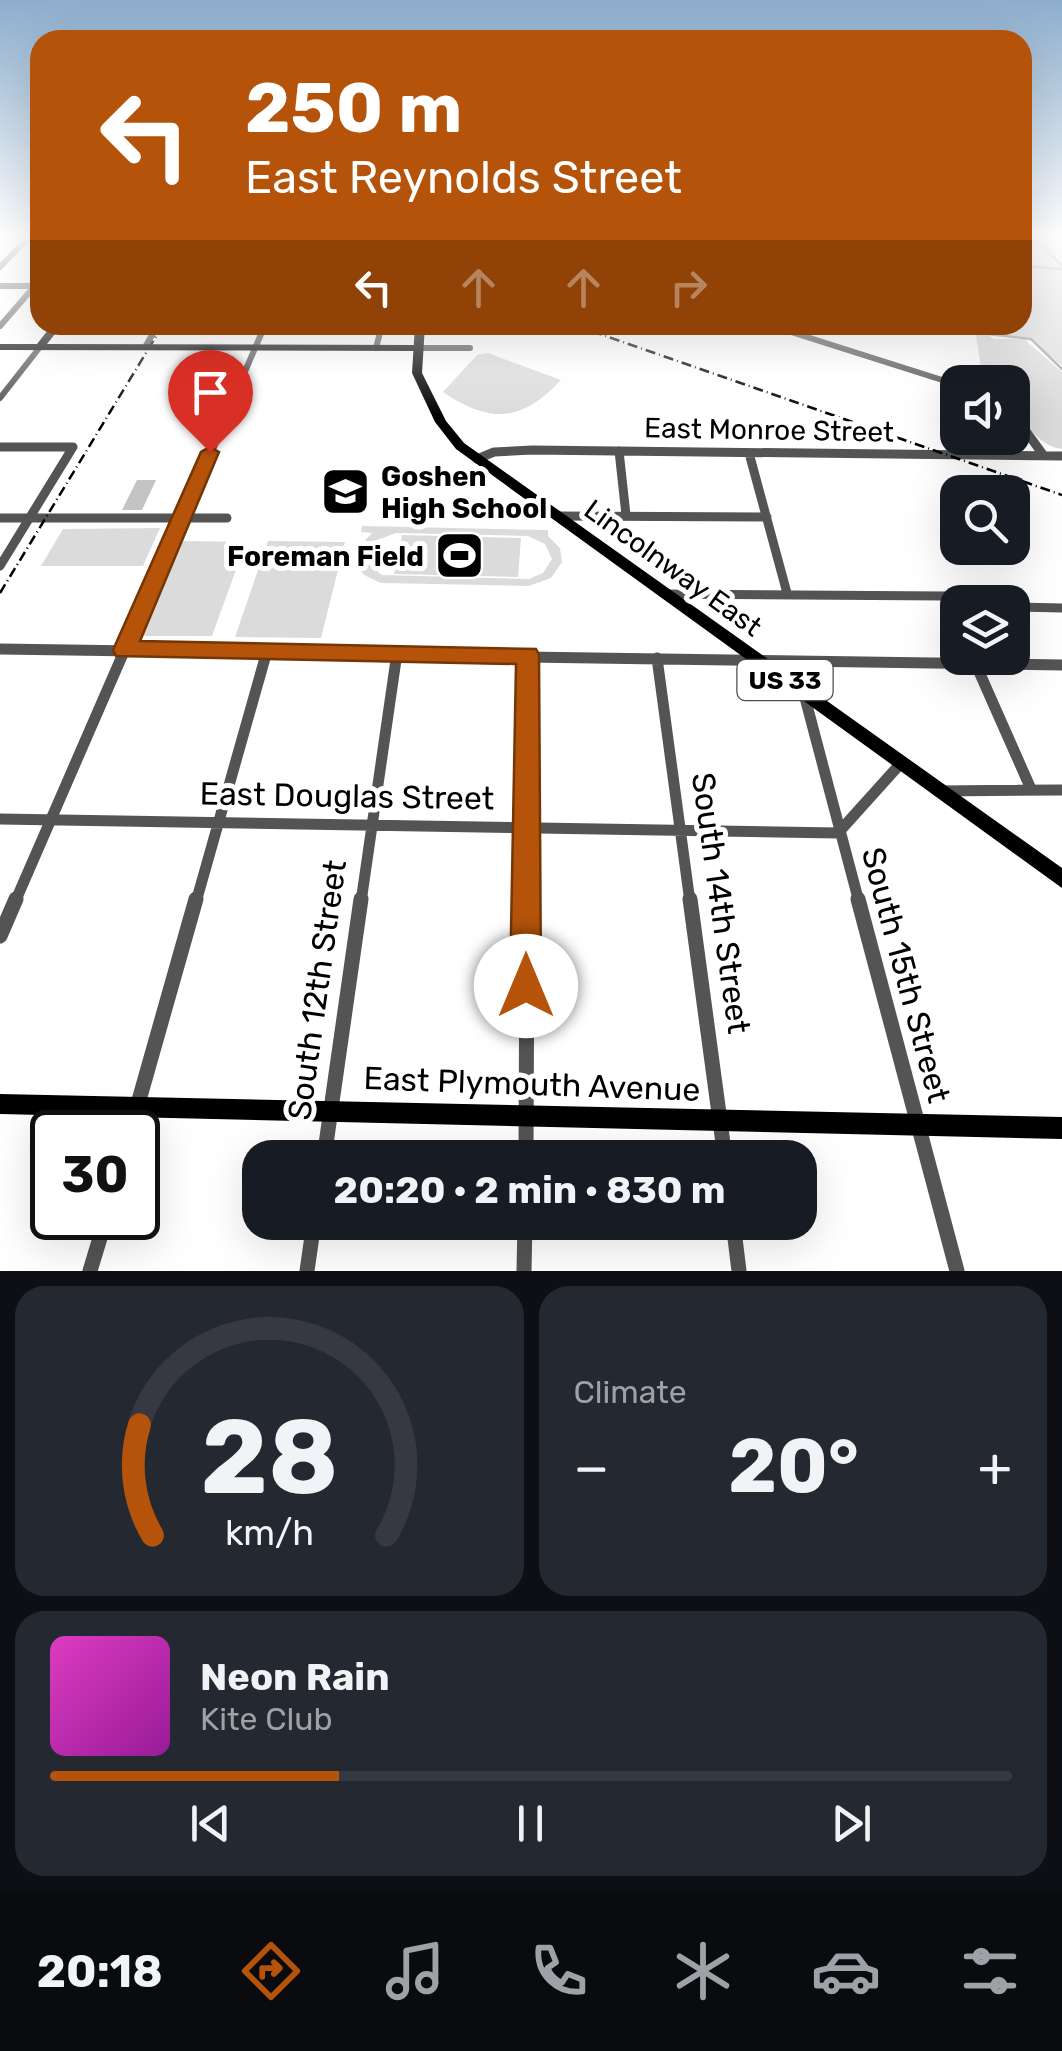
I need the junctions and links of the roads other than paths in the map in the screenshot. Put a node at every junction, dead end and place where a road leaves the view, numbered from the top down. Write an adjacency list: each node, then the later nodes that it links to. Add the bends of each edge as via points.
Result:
1 (25, 298): 2 (street)
2 (0, 326)
3 (49, 335): 10 (main road)
4 (152, 335): 11 (street)
5 (260, 335): 12 (street)
6 (379, 335): 13 (street)
7 (418, 335): 14 (highway, Lincolnway East / US 33)
8 (800, 335): 16 (street)
9 (0, 346): 10 (main road)
10 (40, 346): 11 (main road); 17 (street)
11 (144, 347): 12 (main road)
12 (255, 347): 13 (main road); 30 (street)
13 (376, 348): 14 (main road)
14 (416, 348): 15 (street); 24 (highway, Lincolnway East / US 33, via 417,372 435,412)
15 (470, 348)
16 (940, 379)
17 (0, 398)
18 (1030, 437): 22 (street)
19 (0, 446): 29 (street, via 73,447)
20 (620, 451): 21 (street, East Monroe Street); 24 (street, East Monroe Street, via 514,450); 25 (street)
21 (749, 453): 22 (street, East Monroe Street); 27 (street)
22 (1044, 456): 23 (street, East Monroe Street)
23 (1062, 456)
24 (477, 459): 26 (highway, Lincolnway East / US 33)
25 (626, 515): 26 (street); 27 (street)
26 (558, 516): 34 (highway, Lincolnway East / US 33)
27 (767, 517): 33 (street)
28 (0, 518): 29 (street)
29 (29, 518): 30 (street); 32 (street)
30 (181, 518): 31 (street); 39 (street)
31 (227, 518)
32 (0, 566)
33 (787, 593): 34 (street); 35 (street)
34 (664, 594): 44 (highway, Lincolnway East / US 33)
35 (940, 602)
36 (1030, 607): 37 (street)
37 (1062, 608)
38 (0, 649): 39 (street)
39 (124, 650): 40 (street); 55 (street)
40 (267, 651): 41 (street); 56 (street)
41 (397, 653): 42 (street); 57 (street, South 12th Street)
42 (528, 655): 43 (street); 58 (street)
43 (657, 658): 44 (street); 59 (street, South 14th Street)
44 (759, 660): 45 (street); 49 (highway, Lincolnway East / US 33)
45 (940, 661)
46 (1030, 664): 47 (street)
47 (1062, 665)
48 (980, 675): 51 (street)
49 (804, 694): 50 (highway, Lincolnway East / US 33); 60 (street, South 15th Street)
50 (901, 763): 53 (highway, Lincolnway East / US 33); 60 (street)
51 (1031, 789): 52 (street); 53 (street)
52 (1062, 790)
53 (938, 791): 61 (highway, Lincolnway East / US 33)
54 (0, 819): 55 (street, East Douglas Street)
55 (50, 820): 56 (street, East Douglas Street); 62 (street)
56 (220, 821): 57 (street, East Douglas Street); 64 (street)
57 (372, 824): 58 (street, East Douglas Street); 66 (street, South 12th Street)
58 (527, 828): 59 (street, East Douglas Street); 67 (street)
59 (680, 830): 60 (street, East Douglas Street); 68 (street, South 14th Street)
60 (838, 833): 69 (street, South 15th Street)
61 (1062, 879)
62 (0, 936)
63 (0, 1104): 64 (main road, East Plymouth Avenue)
64 (138, 1107): 65 (street); 66 (main road, East Plymouth Avenue)
65 (137, 1110)
66 (331, 1111): 67 (main road, East Plymouth Avenue); 71 (street, South 12th Street)
67 (526, 1116): 68 (main road, East Plymouth Avenue); 72 (street)
68 (721, 1122): 69 (main road, East Plymouth Avenue); 73 (street, South 14th Street)
69 (918, 1125): 70 (main road, East Plymouth Avenue); 82 (street, South 15th Street)
70 (1062, 1128)
71 (327, 1140)
72 (526, 1140)
73 (723, 1140)
74 (99, 1240): 78 (street)
75 (311, 1240): 79 (street)
76 (525, 1240): 80 (street)
77 (735, 1240): 81 (street)
78 (90, 1271)
79 (307, 1271)
80 (524, 1271)
81 (739, 1271)
82 (957, 1271)

